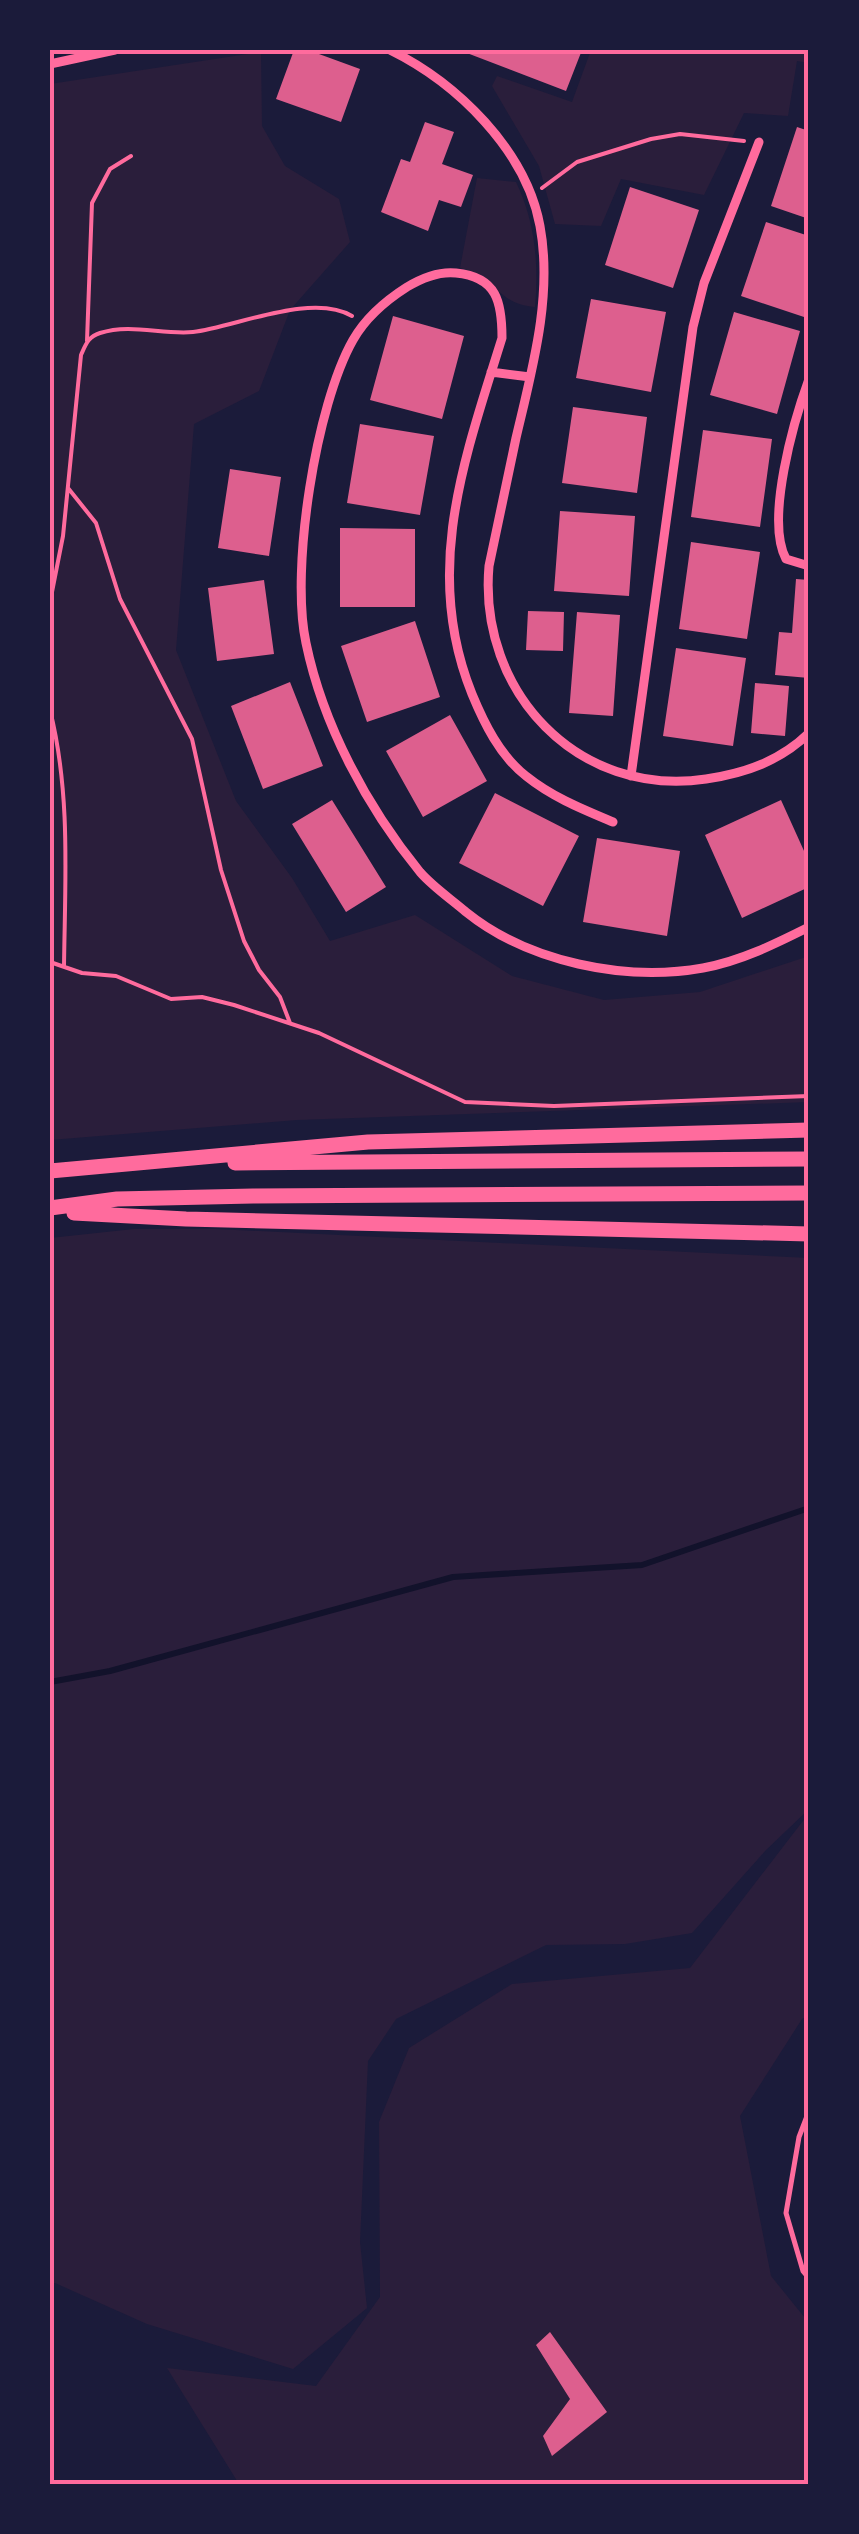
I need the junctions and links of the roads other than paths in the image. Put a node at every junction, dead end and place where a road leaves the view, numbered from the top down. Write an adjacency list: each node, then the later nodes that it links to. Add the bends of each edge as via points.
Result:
1 (115, 50): 3 (street)
2 (390, 50): 6 (street, via 464,101 520,171 540,224 544,289)
3 (50, 64)
4 (759, 142): 10 (street, via 693,327)
5 (491, 372): 6 (street); 11 (street, via 453,510 447,593 464,673 502,751 523,774); 12 (street, via 502,338 494,292 469,274 445,272 422,278 380,305 342,361 308,498 302,552 305,642 346,755 422,874 473,918 556,957 595,967 703,968)
6 (530, 377): 10 (street, via 489,566 495,641 518,697 541,723 563,744)
7 (809, 379): 8 (street, via 783,482 779,530 786,559)
8 (809, 566)
9 (809, 733): 10 (street, via 775,760 727,776 671,782)
10 (631, 776)
11 (613, 822)
12 (809, 927)
13 (809, 1130): 15 (highway, via 368,1142)
14 (809, 1158): 15 (highway)
15 (171, 1162): 16 (highway)
16 (50, 1171)
17 (809, 1193): 18 (highway, via 254,1196 117,1200)
18 (50, 1211): 19 (highway)
19 (809, 1234)
20 (809, 2111): 21 (lane, via 786,2213)
21 (809, 2278)

